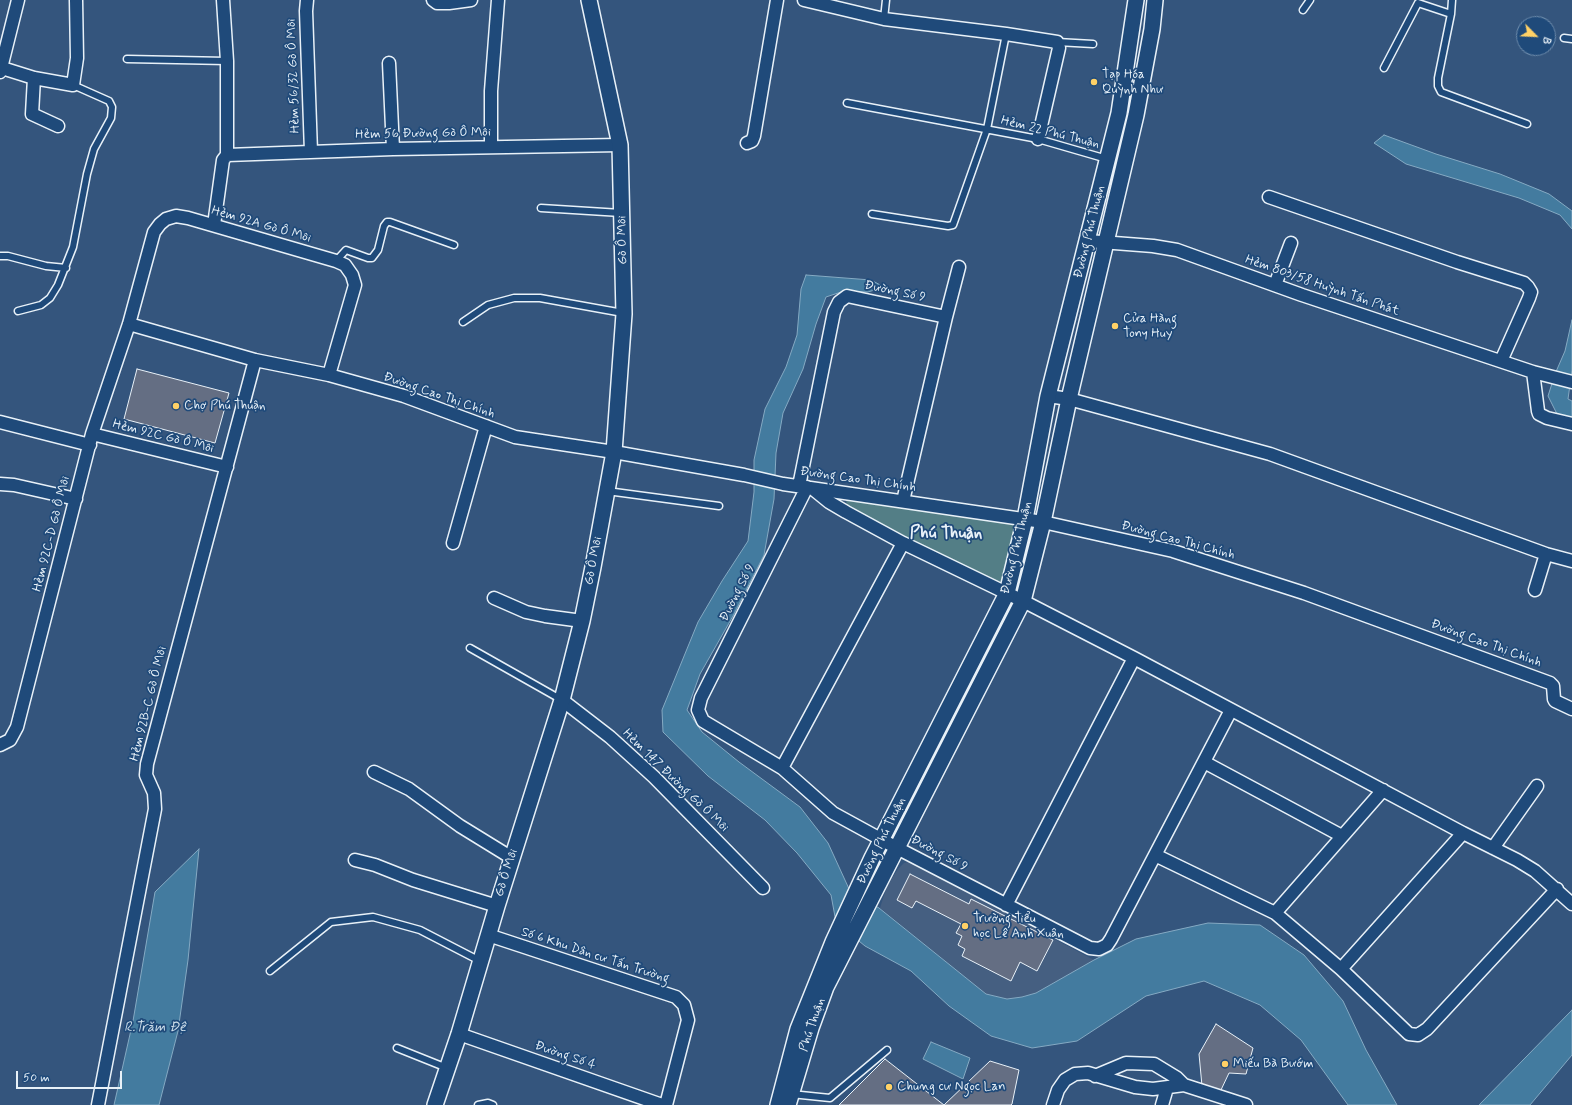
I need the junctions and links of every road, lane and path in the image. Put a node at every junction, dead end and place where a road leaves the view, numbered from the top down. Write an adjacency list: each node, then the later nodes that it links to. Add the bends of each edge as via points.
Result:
1 (18, 0): 21 (street)
2 (76, 0): 32 (street, via 77,58)
3 (223, 0): 27 (street)
4 (307, 0): 42 (street, Hẻm 56/32 Gò Ô Môi)
5 (433, 0): 16 (street, via 437,3)
6 (471, 0): 16 (street)
7 (498, 0): 40 (street, via 491,91)
8 (589, 0): 39 (street, Gò Ô Môi)
9 (777, 0): 38 (street, via 754,136 752,141)
10 (804, 0): 19 (street)
11 (886, 0): 19 (lane)
12 (1136, 0): 44 (street, Đường Phú Thuận, via 1119,113)
13 (1155, 0): 51 (street, Đường Phú Thuận, via 1136,116)
14 (1310, 0): 17 (lane)
15 (1452, 0): 18 (lane)
16 (449, 2)
17 (1303, 10)
18 (1451, 14): 29 (lane, via 1418,3); 34 (lane, via 1438,78 1441,92)
19 (884, 19): 20 (street)
20 (1006, 34): 24 (street); 36 (lane)
21 (4, 38): 30 (street)
22 (1564, 38): 23 (lane)
23 (1572, 39)
24 (1056, 42): 25 (lane); 37 (street, via 1059,48)
25 (1093, 44)
26 (127, 59): 27 (lane)
27 (226, 61): 43 (street)
28 (389, 63): 41 (street)
29 (1384, 68)
30 (1, 70): 31 (street)
31 (34, 78): 32 (street); 35 (street, via 32,114)
32 (73, 85): 57 (lane, via 108,101 112,107 111,118 94,148 86,174 73,247)
33 (847, 103): 36 (lane, Hẻm 22 Phú Thuận)
34 (1527, 124)
35 (58, 126)
36 (987, 129): 37 (lane, Hẻm 22 Phú Thuận); 48 (lane, via 953,225)
37 (1038, 139): 44 (lane, Hẻm 22 Phú Thuận)
38 (747, 143)
39 (620, 144): 40 (street, Hẻm 56 Đường Gò Ô Môi); 47 (street, Gò Ô Môi)
40 (491, 147): 41 (street, Hẻm 56 Đường Gò Ô Môi)
41 (392, 149): 42 (street, Hẻm 56 Đường Gò Ô Môi)
42 (311, 152): 43 (street, Hẻm 56 Đường Gò Ô Môi)
43 (228, 154): 49 (street, via 223,160)
44 (1108, 160): 50 (street, Đường Phú Thuận)
45 (1269, 197): 65 (street, via 1524,283 1531,292)
46 (542, 208): 47 (lane)
47 (622, 213): 60 (street, Gò Ô Môi)
48 (872, 214)
49 (214, 226): 55 (street, Hẻm 92A Gò Ô Môi); 63 (street, Hẻm 92A Gò Ô Môi, via 176,216 160,224 154,232)
50 (1088, 240): 51 (street, Hẻm 803/58 Huỳnh Tấn Phát); 69 (street, Đường Phú Thuận)
51 (1105, 242): 58 (street, Hẻm 803/58 Huỳnh Tấn Phát, via 1177,250); 70 (street, Đường Phú Thuận)
52 (1291, 242): 58 (street)
53 (454, 245): 55 (lane, via 387,222 378,250 372,258 346,250)
54 (0, 256): 57 (lane)
55 (336, 261): 67 (street, Hẻm 92A Gò Ô Môi, via 345,266 355,285)
56 (960, 267): 61 (street)
57 (66, 268): 59 (lane, via 50,298 41,305)
58 (1275, 285): 65 (street, Hẻm 803/58 Huỳnh Tấn Phát)
59 (18, 311)
60 (624, 314): 62 (lane, via 540,298 514,298 488,305); 75 (street, Gò Ô Môi)
61 (946, 317): 78 (street, Đường Số 9, via 847,296 839,302 834,312); 81 (street)
62 (463, 322)
63 (129, 324): 64 (street, Đường Cao Thị Chính); 74 (street, Hẻm 92C-D Gò Ô Môi)
64 (256, 360): 67 (street, Đường Cao Thị Chính); 76 (street, Hẻm 92B-C Gò Ô Môi)
65 (1501, 361): 66 (street, Hẻm 803/58 Huỳnh Tấn Phát)
66 (1538, 374): 68 (street, Hẻm 803/58 Huỳnh Tấn Phát); 72 (street, via 1540,414)
67 (329, 376): 73 (street, Đường Cao Thị Chính, via 404,396)
68 (1572, 382)
69 (1048, 396): 70 (street); 83 (street, Đường Phú Thuận)
70 (1069, 399): 84 (street, Đường Phú Thuận); 87 (street, via 1270,454)
71 (0, 422): 74 (street, Hẻm 92C Gò Ô Môi)
72 (1572, 424)
73 (486, 426): 75 (street, Đường Cao Thị Chính, via 516,437); 86 (street)
74 (91, 440): 76 (street, Hẻm 92C Gò Ô Môi); 80 (street, Hẻm 92C-D Gò Ô Môi)
75 (614, 452): 78 (street, Đường Cao Thị Chính); 79 (street, Gò Ô Môi)
76 (227, 467): 132 (street, Hẻm 92B-C Gò Ô Môi, via 147,764 146,775 154,793 155,809)
77 (0, 484): 80 (street)
78 (806, 487): 81 (street, Đường Cao Thị Chính); 85 (street, via 846,512); 101 (street, Đường Số 9, via 701,698 698,710 702,721)
79 (607, 491): 82 (lane); 93 (street, Gò Ô Môi)
80 (76, 499): 99 (street, Hẻm 92C-D Gò Ô Môi, via 17,727 10,740)
81 (903, 501): 83 (street, Đường Cao Thị Chính)
82 (719, 506)
83 (1025, 519): 84 (street, Đường Cao Thị Chính); 90 (street, Đường Phú Thuận)
84 (1043, 522): 92 (street, Đường Phú Thuận); 98 (street, Đường Cao Thị Chính, via 1180,553 1304,593 1550,683 1556,702)
85 (903, 542): 90 (street); 101 (street)
86 (453, 543)
87 (1546, 554): 88 (street); 89 (street)
88 (1572, 561)
89 (1536, 590)
90 (1007, 593): 92 (street); 107 (street, Đường Phú Thuận)
91 (494, 598): 93 (street, via 526,612)
92 (1023, 601): 95 (street); 108 (street, Đường Phú Thuận)
93 (582, 621): 96 (street, Gò Ô Môi)
94 (470, 648): 96 (lane)
95 (1134, 658): 97 (street); 116 (street)
96 (562, 700): 111 (street, Gò Ô Môi); 113 (street, Hẻm 147 Đường Gò Ô Môi, via 610,737 654,777)
97 (1231, 710): 100 (street, Đường Số 9); 104 (street)
98 (1572, 710)
99 (0, 745)
100 (1204, 762): 106 (street); 110 (street, Đường Số 9)
101 (782, 768): 107 (street, Đường Số 9, via 833,813)
102 (374, 772): 111 (street, via 409,789 460,826)
103 (1537, 786): 109 (street)
104 (1383, 790): 105 (street); 106 (street)
105 (1463, 833): 109 (street); 122 (street)
106 (1342, 836): 118 (street)
107 (882, 840): 108 (street, Đường Số 9); 120 (street, Đường Phú Thuận, via 864,877)
108 (897, 848): 116 (street, Đường Số 9); 120 (street, Đường Phú Thuận, via 879,885)
109 (1493, 848): 114 (street, via 1535,871)
110 (1155, 855): 116 (street, Đường Số 9, via 1111,939 1107,945 1099,949 1090,948); 118 (street)
111 (512, 858): 117 (street, Gò Ô Môi)
112 (355, 860): 117 (street)
113 (763, 888)
114 (1556, 889): 115 (street); 122 (street, via 1428,1029 1418,1035 1409,1034)
115 (1572, 904)
116 (1006, 905)
117 (497, 906): 119 (street, Gò Ô Môi)
118 (1275, 913): 122 (street)
119 (488, 935): 121 (street, Gò Ô Môi); 137 (street, Số 6 Khu Dân cư Tấn Trường, via 676,997 684,1005 688,1020)
120 (839, 945): 131 (street, Phú Thuận); 138 (street, Đường Phú Thuận, via 798,1028)
121 (480, 961): 123 (lane, via 420,930 373,917 332,922); 124 (street, Gò Ô Môi)
122 (1341, 969)
123 (270, 971)
124 (459, 1034): 127 (street, Gò Ô Môi); 136 (street, Đường Số 4)
125 (396, 1048): 127 (lane)
126 (887, 1050): 131 (lane, via 830,1098)
127 (447, 1068): 133 (street, Gò Ô Môi)
128 (1096, 1076): 129 (street, via 1126,1063 1154,1064); 130 (street, via 1135,1087); 139 (street, via 1075,1074 1065,1080)
129 (1184, 1085): 130 (street); 141 (street)
130 (1167, 1088): 140 (street)
131 (790, 1100)
132 (98, 1105)
133 (435, 1105)
134 (478, 1105): 135 (lane)
135 (494, 1105)
136 (662, 1105)
137 (666, 1105)
138 (778, 1105)
139 (1053, 1105)
140 (1162, 1105)
141 (1246, 1105)

